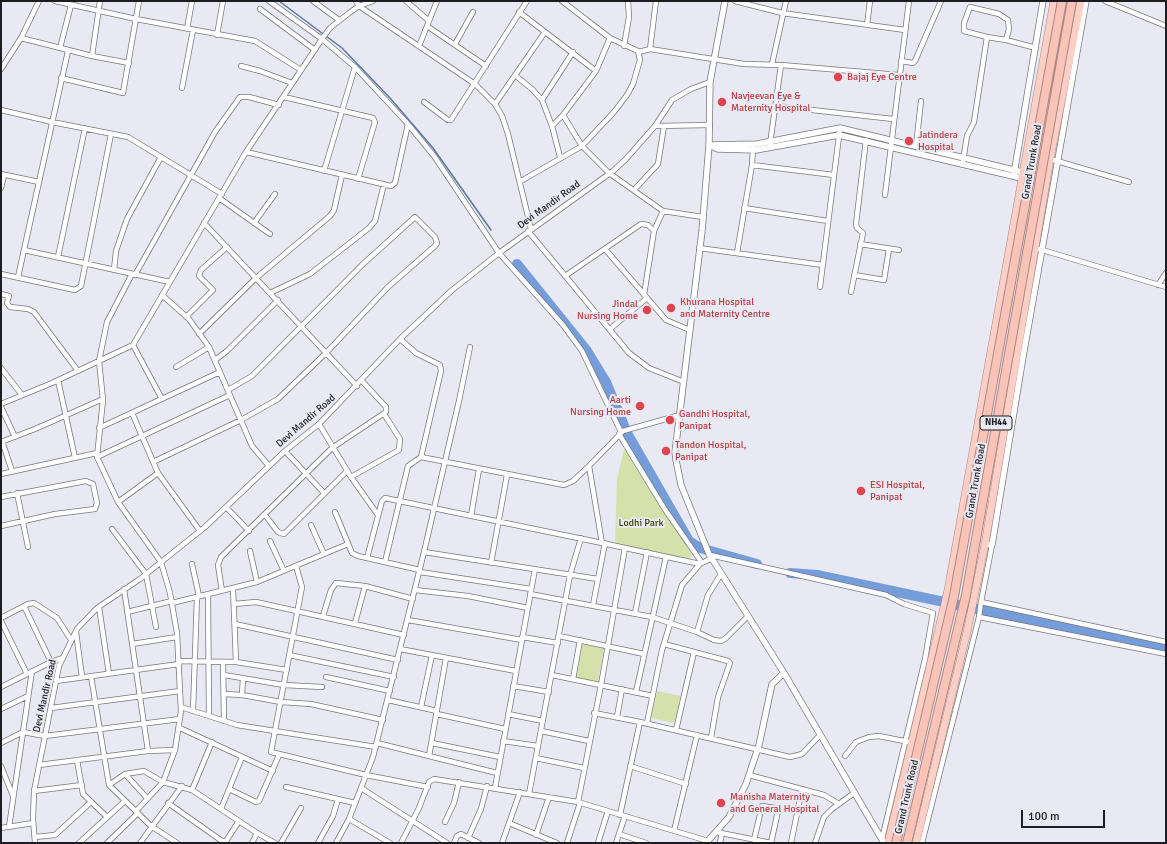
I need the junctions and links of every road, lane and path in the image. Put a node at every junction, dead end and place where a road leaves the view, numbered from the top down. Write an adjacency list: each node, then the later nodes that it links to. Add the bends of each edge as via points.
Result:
1 (38, 1): 50 (street)
2 (55, 1): 30 (street)
3 (100, 1): 33 (street)
4 (139, 1): 37 (street)
5 (192, 1): 42 (street)
6 (223, 1): 47 (street)
7 (269, 1): 48 (street)
8 (313, 1): 38 (street)
9 (356, 1): 31 (street)
10 (373, 1): 31 (street)
11 (406, 1): 39 (street)
12 (437, 1): 39 (street)
13 (527, 1): 35 (street)
14 (562, 1): 51 (street)
15 (628, 1): 56 (street, via 629,17)
16 (656, 1): 59 (street)
17 (725, 1): 65 (street)
18 (735, 1): 36 (street)
19 (786, 1): 36 (street)
20 (870, 1): 40 (street)
21 (908, 1): 44 (street)
22 (941, 1): 66 (street, via 915,61)
23 (1043, 1): 58 (street)
24 (1054, 1): 46 (highway)
25 (1062, 1): 510 (highway, Grand Trunk Road / NH44, bridge, via 954,596)
26 (1072, 1): 511 (highway, Grand Trunk Road / NH44, bridge, via 966,595)
27 (1081, 1): 52 (highway)
28 (1086, 1): 117 (street)
29 (1104, 1): 41 (street)
30 (71, 5): 33 (street); 57 (street)
31 (359, 6): 38 (street); 55 (street)
32 (260, 9): 60 (street)
33 (98, 10): 37 (street); 64 (street)
34 (473, 12): 54 (street)
35 (519, 12): 45 (street); 71 (street)
36 (782, 13): 40 (street); 68 (street)
37 (136, 19): 42 (street); 67 (street)
38 (340, 20): 48 (street)
39 (428, 24): 54 (street); 55 (street)
40 (867, 25): 44 (street)
41 (1166, 26)
42 (187, 29): 43 (street)
43 (193, 30): 47 (street); 82 (street)
44 (905, 30): 66 (street)
45 (545, 32): 62 (street); 77 (street)
46 (1048, 33): 52 (highway); 122 (highway)
47 (217, 34): 74 (street, via 257,42)
48 (323, 37): 60 (street); 72 (street)
49 (987, 37): 53 (street); 53 (street, via 963,29 970,7 999,14 1008,20); 116 (street, via 974,122 967,136)
50 (21, 38): 57 (street); 73 (street)
51 (610, 38): 56 (street); 75 (street)
52 (1074, 38): 117 (highway)
53 (1006, 40): 58 (street)
54 (454, 44): 71 (street)
55 (419, 46): 81 (street)
56 (624, 46): 63 (street)
57 (60, 48): 61 (street)
58 (1036, 48): 122 (street)
59 (650, 49): 63 (street); 65 (street)
60 (315, 50): 74 (street)
61 (68, 51): 64 (street); 78 (street)
62 (573, 52): 75 (street); 84 (street)
63 (639, 52): 109 (street, via 637,75 627,95)
64 (92, 56): 67 (street)
65 (715, 58): 68 (street, via 744,64); 79 (street)
66 (901, 61): 76 (street)
67 (129, 63): 78 (street, via 124,91 121,93)
68 (772, 64): 69 (street)
69 (781, 65): 76 (street); 89 (street)
70 (241, 66): 80 (street)
71 (486, 66): 81 (street)
72 (355, 67): 91 (street); 95 (street)
73 (1, 69)
74 (301, 70): 80 (street)
75 (596, 71): 92 (street)
76 (899, 74): 93 (street)
77 (516, 76): 84 (street); 87 (street)
78 (61, 78): 94 (street)
79 (710, 82): 96 (street); 98 (street, Devi Mandir Road, via 672,100)
80 (292, 83): 83 (street)
81 (475, 84): 86 (street, via 451,120); 87 (street)
82 (182, 88)
83 (284, 97): 88 (street); 91 (street)
84 (542, 100): 97 (street)
85 (921, 101): 110 (street)
86 (424, 102)
87 (495, 104): 128 (street, via 502,116)
88 (279, 105): 113 (street); 124 (street, via 240,97 215,132)
89 (776, 106): 93 (street); 105 (street)
90 (1, 110): 94 (street)
91 (343, 112): 120 (street); 127 (street, via 372,117 375,120)
92 (563, 115): 97 (street); 109 (street)
93 (894, 119): 106 (street)
94 (52, 122): 100 (street); 129 (street)
95 (408, 124): 131 (street, via 395,183 391,186); 154 (street, via 434,156)
96 (710, 125): 99 (street); 108 (street)
97 (552, 126): 115 (street)
98 (655, 126): 99 (street); 121 (street, Devi Mandir Road, via 636,150)
99 (664, 126): 133 (street, via 658,164)
100 (84, 128): 102 (street); 156 (street)
101 (840, 128): 103 (street); 105 (street); 106 (street)
102 (112, 134): 114 (street, via 128,137); 157 (street)
103 (839, 134): 104 (street); 111 (street); 126 (street)
104 (866, 140): 106 (street); 146 (street, via 856,224 863,233)
105 (770, 141): 107 (street); 111 (street)
106 (890, 143): 110 (street); 119 (street); 135 (street)
107 (754, 144): 108 (street); 112 (street)
108 (709, 145): 112 (street, via 718,149); 139 (street)
109 (582, 146): 115 (street); 121 (street)
110 (916, 146): 116 (street)
111 (769, 148): 112 (street)
112 (753, 150): 118 (street)
113 (246, 152): 120 (street); 136 (street)
114 (161, 157): 124 (street); 159 (street, via 127,219 116,251)
115 (560, 157): 128 (street)
116 (963, 158): 119 (street); 122 (street)
117 (1054, 159): 130 (street); 151 (highway)
118 (752, 164): 126 (street); 137 (street)
119 (962, 164): 122 (street)
120 (324, 171): 125 (street)
121 (609, 173): 133 (street); 143 (street, Devi Mandir Road)
122 (1018, 174): 223 (highway)
123 (2, 175): 129 (street); 132 (street)
124 (191, 175): 136 (street); 162 (street)
125 (342, 175): 127 (street); 166 (street, via 334,210 330,216)
126 (834, 175): 140 (street)
127 (358, 179): 131 (street)
128 (521, 181): 143 (street)
129 (39, 182): 152 (street)
130 (1129, 182)
131 (384, 184): 171 (street, via 375,221 370,228 310,274)
132 (1, 188)
133 (634, 190): 138 (street)
134 (275, 194): 142 (street)
135 (885, 195)
136 (220, 196): 141 (street); 142 (street)
137 (744, 208): 140 (street); 155 (street)
138 (663, 211): 139 (street); 144 (street)
139 (703, 217): 148 (street)
140 (828, 221): 158 (street)
141 (204, 223): 147 (street); 167 (street)
142 (254, 223): 145 (street)
143 (530, 230): 154 (street, Devi Mandir Road); 164 (street)
144 (654, 231): 149 (street, via 648,225 641,224); 175 (street)
145 (270, 234)
146 (860, 244): 150 (street); 163 (street)
147 (227, 247): 166 (street); 177 (street, via 200,270 200,276 213,290)
148 (700, 248): 155 (street); 180 (street)
149 (605, 249): 164 (street); 175 (street)
150 (889, 249): 153 (street); 163 (street, via 884,280)
151 (1039, 249): 168 (street); 228 (highway); 255 (street, via 1024,351)
152 (24, 250): 156 (street); 165 (street)
153 (899, 250)
154 (499, 253): 182 (street, Devi Mandir Road, via 450,291); 210 (street, via 563,325 582,351)
155 (737, 253): 158 (street)
156 (58, 257): 157 (street)
157 (85, 263): 159 (street); 165 (street, via 81,286 75,290)
158 (822, 265): 169 (street)
159 (114, 270): 162 (street)
160 (1166, 273): 168 (street)
161 (1, 274): 165 (street)
162 (134, 274): 167 (street); 188 (street, via 107,322)
163 (854, 275): 172 (street)
164 (565, 276): 179 (street)
165 (18, 277)
166 (256, 278): 171 (street); 181 (street)
167 (170, 282): 174 (street)
168 (1158, 286): 170 (street)
169 (820, 287)
170 (1166, 287)
171 (270, 292): 176 (street)
172 (851, 292)
173 (1, 294): 191 (street, via 9,296 7,304 10,307 34,312)
174 (162, 294): 177 (street); 183 (street)
175 (646, 296): 179 (street); 180 (street, via 666,320)
176 (278, 300): 178 (street); 187 (street)
177 (186, 317): 181 (street)
178 (302, 326): 186 (street); 186 (street, via 362,265 415,217 436,237 435,246 388,288); 197 (street, via 252,376)
179 (610, 329): 195 (street, via 629,353 649,368)
180 (690, 330): 195 (street)
181 (199, 334): 184 (street)
182 (400, 339): 194 (street, Devi Mandir Road); 217 (street, via 416,353 440,365 441,371)
183 (133, 345): 188 (street); 201 (street)
184 (209, 347): 187 (street); 190 (street)
185 (470, 347): 220 (street)
186 (327, 352): 196 (street); 207 (street, via 278,399)
187 (215, 360): 192 (street)
188 (99, 361): 191 (street); 200 (street)
189 (1, 368): 198 (street)
190 (176, 368)
191 (78, 371): 193 (street)
192 (220, 372): 197 (street); 201 (street)
193 (58, 380): 198 (street); 205 (street)
194 (362, 380): 196 (street, Devi Mandir Road); 204 (street, via 386,408)
195 (684, 382): 206 (street)
196 (357, 386): 208 (street, Devi Mandir Road)
197 (228, 390): 199 (street)
198 (22, 395): 202 (street)
199 (230, 395): 207 (street); 212 (street)
200 (103, 399): 205 (street); 209 (street)
201 (162, 399): 203 (street)
202 (1, 405): 211 (street)
203 (132, 413): 209 (street); 212 (street)
204 (384, 414): 214 (street); 232 (street, via 400,439 400,450)
205 (66, 415): 211 (street); 218 (street)
206 (680, 415): 210 (street); 262 (street, via 675,452 680,479)
207 (241, 420): 219 (street); 221 (street, via 252,446)
208 (319, 424): 214 (street); 215 (street, Devi Mandir Road)
209 (99, 428): 216 (street)
210 (621, 432): 222 (street); 268 (street, via 664,508)
211 (15, 437): 213 (street)
212 (142, 438): 216 (street); 219 (street)
213 (2, 442): 225 (street)
214 (332, 448): 226 (street); 230 (street)
215 (285, 451): 221 (street, Devi Mandir Road); 230 (street)
216 (97, 455): 218 (street); 237 (street)
217 (421, 457): 220 (street); 236 (street, via 408,466)
218 (75, 458): 225 (street)
219 (153, 462): 227 (street)
220 (445, 462): 224 (street); 239 (street)
221 (269, 466): 238 (street, Devi Mandir Road)
222 (589, 466): 231 (street, via 564,485); 253 (street)
223 (970, 468): 228 (highway); 404 (highway, via 948,590)
224 (479, 469): 231 (street); 243 (street)
225 (12, 471): 229 (street)
226 (347, 471): 232 (street); 234 (street)
227 (158, 473): 237 (street); 249 (street)
228 (997, 473): 255 (highway)
229 (1, 474)
230 (306, 474): 234 (street); 241 (street)
231 (507, 474): 245 (street)
232 (351, 477): 242 (street)
233 (17, 493): 235 (street); 244 (street); 244 (street, via 86,481 93,484 97,503 95,509)
234 (324, 493): 241 (street, via 284,534 278,532)
235 (1, 497)
236 (400, 500): 239 (street); 242 (street, via 383,499); 266 (street)
237 (118, 502): 265 (street)
238 (226, 507): 249 (street, Devi Mandir Road); 250 (street)
239 (434, 509): 243 (street); 259 (street)
240 (335, 512): 254 (street)
241 (265, 515): 250 (street)
242 (378, 515): 264 (street)
243 (471, 516): 245 (street)
244 (23, 521): 247 (street); 256 (street)
245 (499, 522): 251 (street); 267 (street)
246 (311, 525): 261 (street)
247 (1, 526)
248 (112, 529): 274 (street)
249 (200, 531): 265 (street, Devi Mandir Road)
250 (249, 531): 283 (street, via 218,561)
251 (581, 538): 253 (street); 276 (street)
252 (270, 541): 272 (street)
253 (604, 543): 257 (street); 277 (street)
254 (348, 544): 261 (street); 264 (street, via 352,554)
255 (989, 545): 291 (street); 409 (highway, via 975,596)
256 (28, 547)
257 (625, 548): 260 (street); 298 (street)
258 (250, 551): 278 (street)
259 (424, 552): 267 (street); 273 (street)
260 (647, 552): 263 (street); 300 (street)
261 (324, 554): 270 (street)
262 (710, 556): 268 (street); 275 (street); 404 (street, via 886,595 933,613)
263 (666, 557): 268 (street); 304 (street)
264 (368, 558): 266 (street)
265 (161, 562): 274 (street, Devi Mandir Road); 289 (street)
266 (385, 562): 273 (street)
267 (491, 563): 271 (street)
268 (701, 563): 307 (street, via 682,585)
269 (192, 564): 286 (street)
270 (296, 566): 272 (street); 297 (street, via 302,587)
271 (535, 569): 276 (street); 284 (street)
272 (284, 571): 278 (street)
273 (420, 571): 282 (street); 284 (street)
274 (146, 574): 281 (street, Devi Mandir Road); 294 (street)
275 (721, 574): 302 (street); 312 (street, via 708,595)
276 (570, 575): 277 (street); 288 (street)
277 (598, 580): 292 (street)
278 (257, 582): 280 (street)
279 (365, 586): 287 (street); 301 (street, via 341,583 333,586); 308 (street)
280 (233, 588): 283 (street); 290 (street)
281 (124, 590): 295 (street, Devi Mandir Road); 299 (street)
282 (415, 590): 287 (street); 296 (street, via 468,596)
283 (222, 591): 285 (street)
284 (531, 591): 288 (street); 296 (street)
285 (208, 594): 286 (street); 335 (street)
286 (198, 597): 289 (street); 334 (street)
287 (413, 599): 306 (street)
288 (566, 600): 292 (street); 314 (street)
289 (172, 602): 294 (street); 315 (street)
290 (234, 604): 297 (street, via 256,602); 309 (street)
291 (981, 604): 303 (street); 320 (street)
292 (593, 605): 298 (street)
293 (24, 606): 305 (street); 318 (street, via 34,603 52,613); 336 (street)
294 (152, 606): 299 (street); 310 (street)
295 (99, 607): 311 (street, Devi Mandir Road); 345 (street)
296 (528, 608): 317 (street)
297 (298, 610): 301 (street); 316 (street)
298 (614, 610): 300 (street); 324 (street)
299 (127, 612): 322 (street)
300 (634, 613): 304 (street)
301 (323, 616): 308 (street)
302 (748, 616): 312 (street, via 721,641); 344 (street)
303 (979, 616): 328 (street); 409 (street)
304 (652, 617): 307 (street); 327 (street)
305 (1, 619): 343 (street)
306 (408, 620): 313 (street); 317 (street)
307 (671, 622): 312 (street); 323 (street)
308 (355, 623): 313 (street)
309 (235, 624): 316 (street); 338 (street)
310 (156, 627)
311 (76, 632): 318 (street, Devi Mandir Road); 350 (street)
312 (697, 632)
313 (404, 635): 325 (street)
314 (559, 636): 319 (street); 321 (street)
315 (177, 637): 322 (street); 339 (street)
316 (293, 637): 329 (street); 333 (street)
317 (522, 638): 321 (street); 342 (street)
318 (71, 640): 331 (street, Devi Mandir Road)
319 (580, 640): 324 (street); 353 (street)
320 (1166, 642)
321 (558, 643): 347 (street)
322 (132, 644): 340 (street)
323 (664, 644): 326 (street); 369 (street)
324 (608, 646): 327 (street); 356 (street)
325 (400, 649): 330 (street); 333 (street)
326 (694, 652): 394 (street); 400 (street, via 730,663 718,697)
327 (644, 654): 364 (street)
328 (1166, 654)
329 (289, 655): 341 (street); 351 (street)
330 (432, 655): 332 (street); 374 (street)
331 (62, 658): 336 (street); 354 (street, Devi Mandir Road)
332 (446, 658): 342 (street); 378 (street)
333 (398, 660): 351 (street)
334 (195, 661): 335 (street); 339 (street); 377 (street)
335 (209, 661): 337 (street); 381 (street)
336 (51, 662): 343 (street)
337 (223, 662): 338 (street); 346 (street)
338 (236, 662): 341 (street)
339 (179, 663): 340 (street); 361 (street)
340 (136, 670): 345 (street); 368 (street)
341 (286, 670): 355 (street)
342 (516, 671): 358 (street)
343 (29, 673): 357 (street); 367 (street)
344 (784, 673): 398 (street); 410 (street, via 772,684)
345 (109, 674): 348 (street)
346 (224, 675): 352 (street); 365 (street)
347 (552, 675): 353 (street); 363 (street)
348 (91, 676): 350 (street); 371 (street)
349 (326, 676): 362 (street)
350 (82, 677): 354 (street)
351 (394, 677): 362 (street)
352 (243, 678): 355 (street); 366 (street)
353 (573, 679): 356 (street)
354 (56, 681): 375 (street, Devi Mandir Road)
355 (284, 685): 359 (street); 372 (street)
356 (601, 685): 360 (street); 379 (street)
357 (1, 686)
358 (513, 686): 363 (street); 380 (street)
359 (322, 687)
360 (622, 689): 364 (street); 382 (street)
361 (180, 691): 368 (street); 373 (street)
362 (390, 691): 370 (street)
363 (549, 692): 386 (street)
364 (636, 692): 369 (street)
365 (224, 694): 366 (street); 385 (street)
366 (242, 694): 372 (street)
367 (28, 696): 376 (street); 396 (street)
368 (140, 696): 371 (street); 389 (street)
369 (652, 696): 388 (street)
370 (388, 700): 374 (street); 384 (street)
371 (96, 702): 375 (street); 391 (street)
372 (280, 702): 384 (street, via 312,704); 393 (street)
373 (181, 707): 377 (street); 383 (street)
374 (422, 707): 378 (street)
375 (50, 708): 399 (street, Devi Mandir Road)
376 (1, 709)
377 (193, 711): 381 (street)
378 (437, 712): 392 (street); 406 (street)
379 (594, 713): 382 (street); 402 (street)
380 (508, 714): 386 (street); 392 (street)
381 (209, 716): 385 (street)
382 (617, 717): 387 (street)
383 (180, 719): 389 (street); 390 (street)
384 (383, 720): 407 (street)
385 (224, 721): 393 (street)
386 (543, 721): 395 (street)
387 (640, 722): 388 (street); 423 (street)
388 (647, 723): 394 (street)
389 (144, 724): 391 (street); 412 (street)
390 (180, 728): 403 (street); 411 (street)
391 (100, 729): 399 (street); 414 (street)
392 (505, 729): 401 (street)
393 (275, 730): 407 (street); 413 (street, via 271,752)
394 (676, 730): 397 (street)
395 (541, 731): 402 (street); 408 (street)
396 (23, 732): 399 (street); 405 (street); 448 (street)
397 (697, 735): 400 (street); 432 (street)
398 (820, 735): 410 (street, via 797,757); 446 (street)
399 (45, 736): 421 (street, Devi Mandir Road)
400 (711, 738): 410 (street)
401 (503, 741): 408 (street); 418 (street)
402 (589, 741): 424 (street)
403 (212, 742): 417 (street); 443 (street)
404 (909, 742): 409 (street); 416 (street, via 879,736 869,737 856,742); 485 (highway)
405 (1, 743)
406 (432, 743): 415 (street); 418 (street)
407 (377, 745): 415 (street); 428 (street)
408 (538, 746): 419 (street)
409 (943, 748): 512 (highway)
410 (757, 749): 429 (street)
411 (175, 750): 412 (street); 430 (street)
412 (148, 751): 414 (street)
413 (279, 755): 425 (street); 428 (street)
414 (104, 756): 420 (street); 434 (street)
415 (429, 756): 426 (street)
416 (845, 756)
417 (242, 757): 425 (street); 441 (street)
418 (500, 757): 426 (street)
419 (536, 758): 424 (street); 447 (street)
420 (78, 760): 421 (street); 433 (street)
421 (39, 765): 444 (street, Devi Mandir Road)
422 (1, 766): 448 (street)
423 (630, 766): 432 (street); 462 (street)
424 (584, 768): 456 (street)
425 (273, 771): 441 (street, via 262,799 256,802)
426 (498, 773): 440 (street)
427 (125, 774): 430 (street, via 144,771); 434 (street); 450 (street)
428 (366, 775): 438 (street); 439 (street)
429 (749, 775): 442 (street); 474 (street, via 729,817)
430 (162, 782): 435 (street); 450 (street)
431 (459, 782): 436 (street); 438 (street, via 434,779 429,782); 467 (street, via 454,803)
432 (686, 784): 473 (street)
433 (82, 785): 444 (street); 453 (street, via 83,794)
434 (109, 786): 452 (street)
435 (182, 786): 443 (street); 454 (street)
436 (487, 786): 440 (street); 480 (street, via 481,809)
437 (286, 787): 451 (street)
438 (428, 787): 466 (street)
439 (361, 788): 455 (street); 466 (street)
440 (495, 788): 445 (street)
441 (229, 789): 459 (street)
442 (802, 789): 457 (street, via 824,795); 508 (street)
443 (192, 790): 459 (street)
444 (34, 791): 468 (street, Devi Mandir Road)
445 (520, 792): 447 (street); 469 (street)
446 (854, 793): 457 (street); 485 (street)
447 (529, 794): 449 (street)
448 (13, 797): 471 (street)
449 (549, 797): 456 (street); 478 (street)
450 (147, 798): 461 (street)
451 (338, 799): 455 (street); 493 (street, via 333,816)
452 (125, 801): 461 (street); 463 (street)
453 (91, 802): 463 (street); 479 (street, via 55,835)
454 (168, 803): 465 (street, via 222,841 226,840); 470 (street)
455 (355, 803): 464 (street)
456 (579, 803): 460 (street); 502 (street)
457 (839, 804): 509 (street, via 824,818)
458 (301, 808): 492 (street)
459 (221, 809): 465 (street)
460 (608, 811): 462 (street); 503 (street)
461 (137, 812): 470 (street); 488 (street)
462 (622, 816): 473 (street); 477 (street)
463 (107, 818): 487 (street)
464 (349, 819): 494 (street); 495 (street)
465 (239, 821): 475 (street)
466 (412, 821): 496 (street); 497 (street)
467 (445, 822)
468 (33, 823): 471 (street); 479 (street, Devi Mandir Road)
469 (509, 823): 478 (street); 500 (street)
470 (151, 826): 483 (street); 489 (street)
471 (9, 827): 472 (street)
472 (1, 828)
473 (674, 831): 484 (street)
474 (716, 832): 476 (street); 484 (street)
475 (257, 833): 490 (street); 491 (street)
476 (722, 833): 481 (street); 506 (street)
477 (619, 834): 504 (street); 505 (street)
478 (536, 835): 501 (street)
479 (35, 837): 486 (street, Devi Mandir Road)
480 (468, 838): 498 (street, via 458,834); 499 (street)
481 (744, 838): 482 (street); 507 (street)
482 (754, 840): 482 (street, via 762,806 776,808 778,810 771,843)
483 (174, 842)
484 (707, 842)
485 (884, 842)
486 (35, 843)
487 (79, 843)
488 (107, 843)
489 (140, 843)
490 (252, 843)
491 (275, 843)
492 (281, 843)
493 (318, 843)
494 (336, 843)
495 (390, 843)
496 (401, 843)
497 (447, 843)
498 (454, 843)
499 (479, 843)
500 (502, 843)
501 (557, 843)
502 (567, 843)
503 (598, 843)
504 (616, 843)
505 (646, 843)
506 (720, 843)
507 (743, 843)
508 (791, 843)
509 (815, 843)
510 (896, 843)
511 (906, 843)
512 (920, 843)

